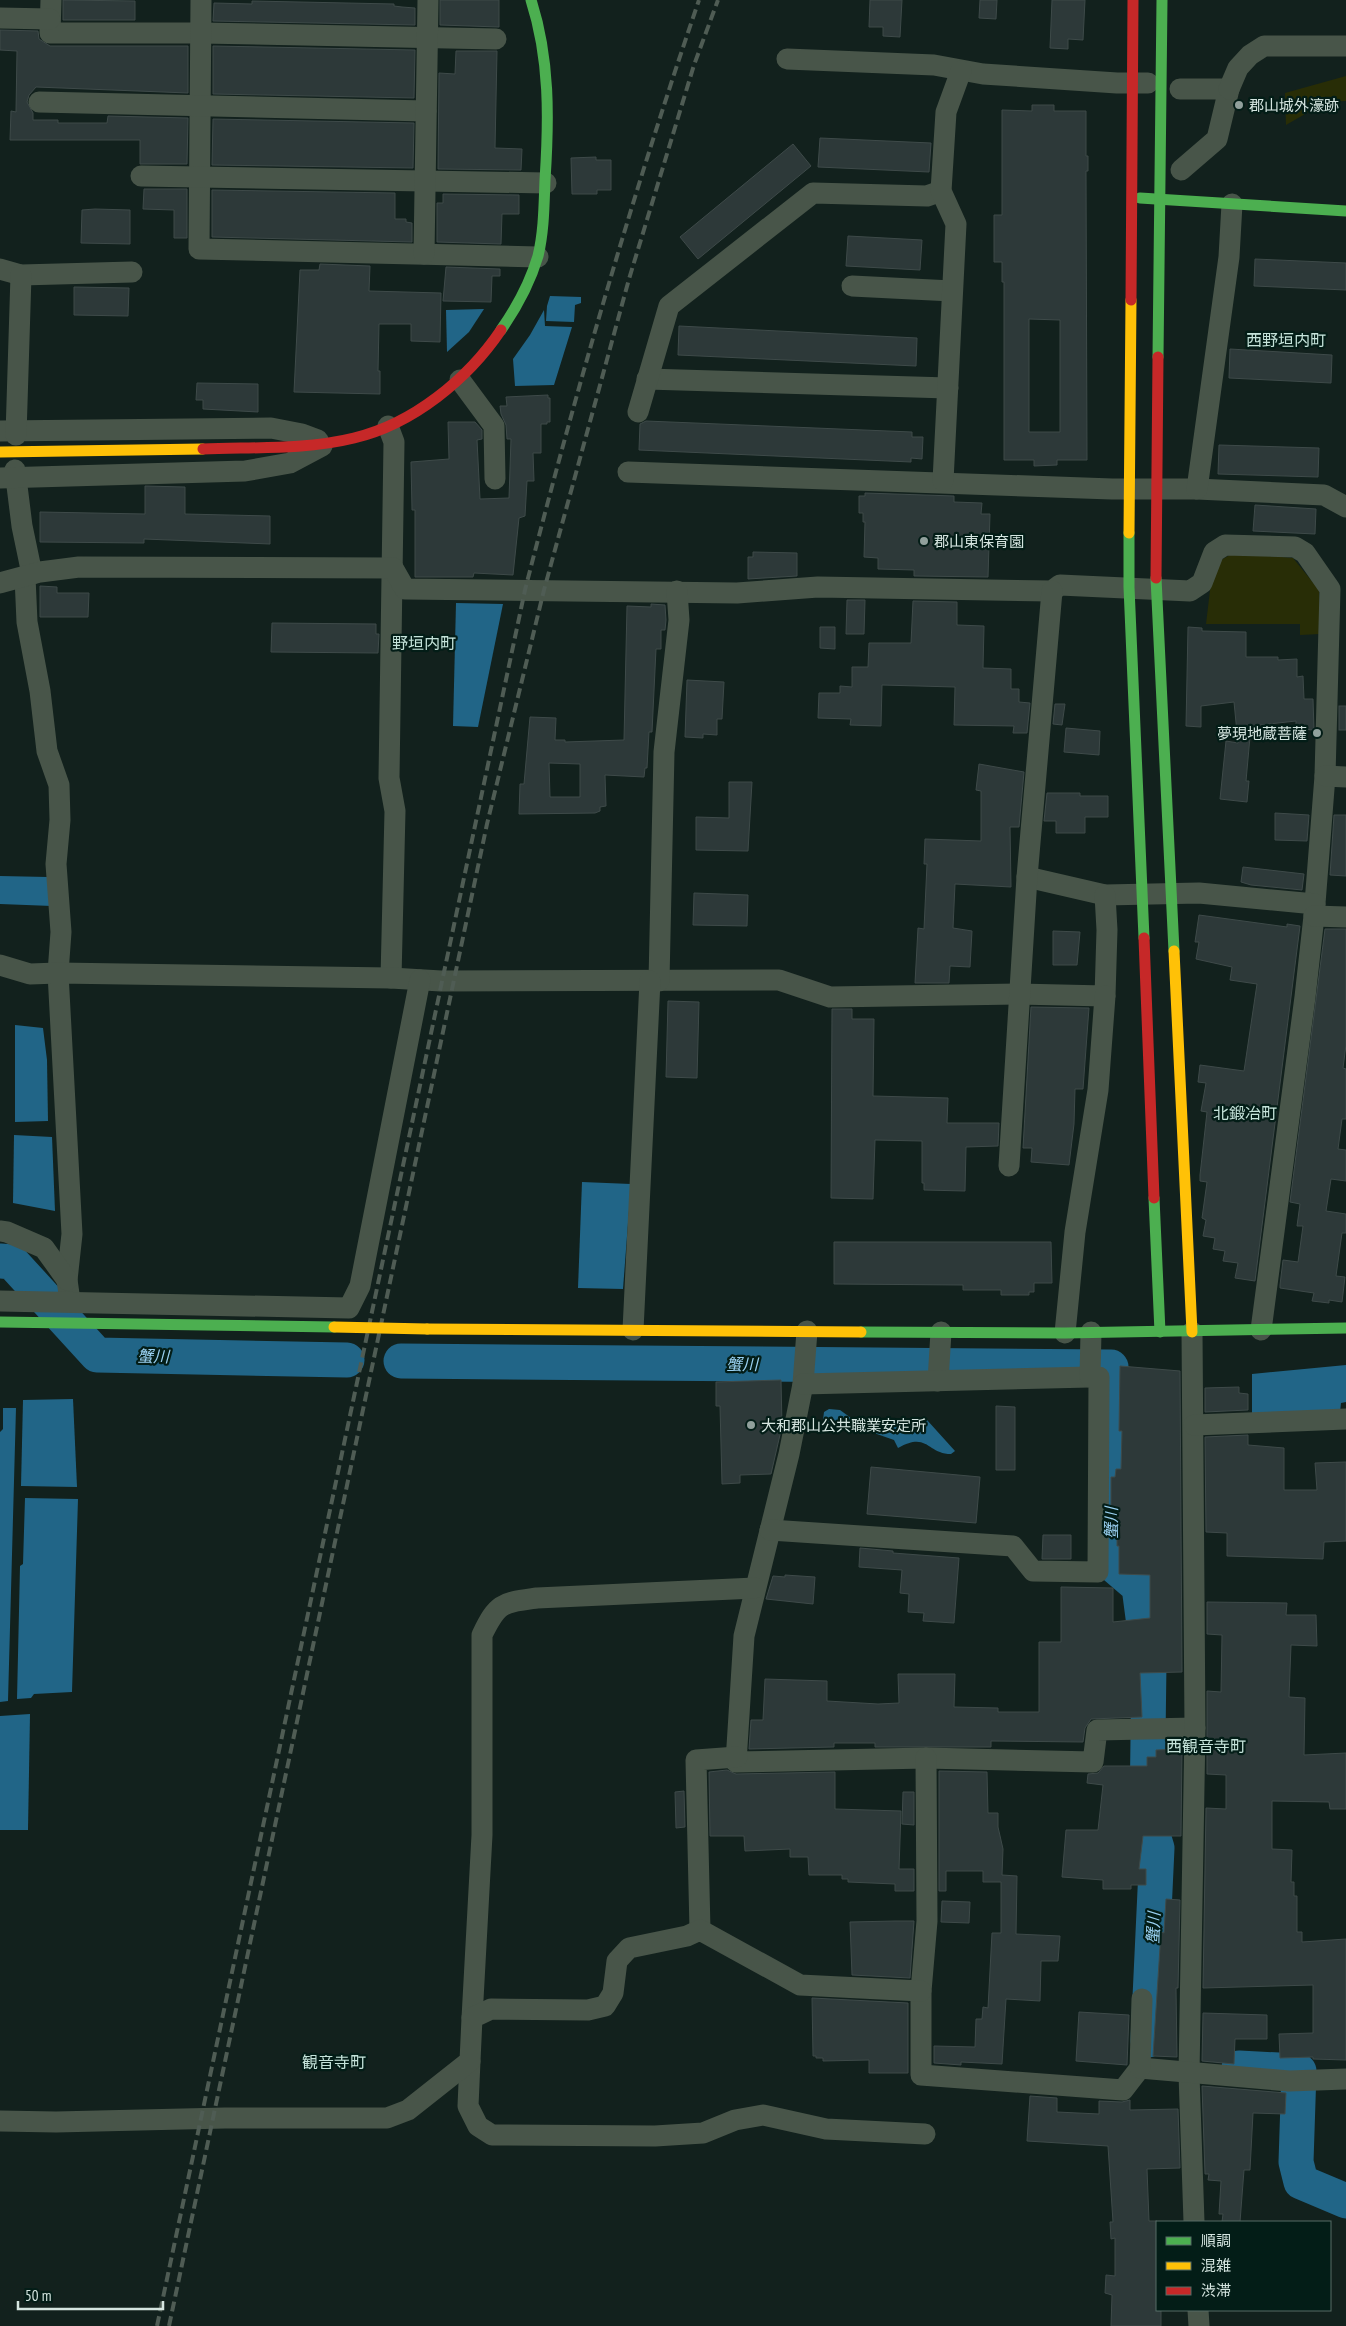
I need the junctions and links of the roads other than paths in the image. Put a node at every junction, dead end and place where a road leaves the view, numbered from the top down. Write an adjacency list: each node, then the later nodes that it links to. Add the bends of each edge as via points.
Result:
1 (201, 0): 8 (street)
2 (428, 0): 9 (street)
3 (531, 0): 24 (street, via 546,66)
4 (1133, 0): 14 (street)
5 (1162, 0): 15 (street)
6 (50, 9): 7 (street); 8 (street, via 50,33)
7 (0, 18)
8 (201, 33): 9 (street); 18 (street)
9 (428, 37): 10 (street); 19 (street)
10 (496, 39)
11 (1346, 46): 16 (street, via 1264,46 1238,68)
12 (787, 59): 13 (street, via 934,65)
13 (961, 70): 14 (street); 25 (street, via 946,112)
14 (1134, 83): 15 (street); 26 (street)
15 (1170, 86): 16 (street); 27 (street)
16 (1229, 89): 20 (street, via 1217,139)
17 (39, 102): 18 (street)
18 (200, 105): 19 (street); 22 (street)
19 (426, 111): 23 (street)
20 (1181, 170)
21 (141, 176): 22 (street)
22 (200, 178): 23 (street); 30 (street, via 199,249)
23 (425, 182): 24 (street); 30 (street)
24 (546, 184): 31 (street)
25 (941, 191): 36 (street, via 956,224); 37 (street, via 927,196 813,193 669,306)
26 (1131, 198): 27 (street); 49 (street)
27 (1159, 198): 28 (street); 50 (street)
28 (1232, 204): 29 (street); 51 (street, via 1229,257)
29 (1346, 211)
30 (424, 254): 31 (street)
31 (538, 256): 38 (street, via 524,293 498,336)
32 (0, 269): 34 (street)
33 (132, 272): 34 (street)
34 (21, 276): 42 (street)
35 (852, 286): 36 (street)
36 (952, 291): 39 (street)
37 (647, 379): 39 (street); 40 (street)
38 (460, 380): 41 (street, via 423,408); 47 (street, via 494,426)
39 (948, 388): 48 (street)
40 (638, 412)
41 (388, 426): 43 (street); 53 (street, via 394,442)
42 (11, 432): 43 (street, via 271,428 302,434)
43 (327, 444): 44 (street); 46 (street, via 290,463 244,472)
44 (0, 452)
45 (628, 472): 48 (street)
46 (10, 476): 54 (street)
47 (495, 479)
48 (943, 481): 49 (street)
49 (1129, 488): 50 (street); 56 (street)
50 (1156, 488): 51 (street); 57 (street)
51 (1197, 489): 52 (street, via 1324,495)
52 (1346, 507)
53 (393, 568): 54 (street, via 79,567); 58 (street, via 406,589); 71 (street, via 389,778 395,811)
54 (29, 575): 55 (street); 70 (street, via 27,622 47,751 58,785 60,820 56,864 61,932)
55 (0, 583)
56 (1129, 588): 57 (street); 59 (street, via 1060,585); 64 (street)
57 (1156, 589): 60 (street, via 1190,591 1202,583 1214,552 1225,545 1295,547 1306,553 1326,580); 65 (street)
58 (677, 591): 59 (street, via 737,593 818,587); 73 (street, via 679,620 664,752)
59 (1052, 591): 63 (street)
60 (1338, 605): 61 (street)
61 (1325, 776): 62 (street); 67 (street)
62 (1346, 776)
63 (1027, 877): 66 (street); 74 (street)
64 (1141, 894): 65 (street); 66 (street); 88 (street)
65 (1171, 894): 67 (street, via 1199,893); 89 (street)
66 (1105, 895): 75 (street)
67 (1314, 910): 68 (street); 84 (street)
68 (1346, 917)
69 (0, 965): 70 (street, via 30,974)
70 (58, 973): 71 (street); 78 (street, via 72,1234)
71 (391, 978): 72 (street)
72 (420, 980): 73 (street); 80 (street, via 360,1286 349,1308)
73 (654, 981): 74 (street, via 778,980 830,997); 83 (street)
74 (1018, 994): 75 (street); 76 (street)
75 (1105, 996): 90 (street, via 1098,1090 1075,1232)
76 (1009, 1166)
77 (0, 1231): 78 (street, via 44,1248)
78 (67, 1280): 80 (street)
79 (0, 1301): 80 (street)
80 (70, 1301)
81 (0, 1322): 83 (street, bridge)
82 (1346, 1328): 84 (street)
83 (633, 1330): 85 (street)
84 (1261, 1330): 89 (street)
85 (807, 1331): 86 (street); 93 (street)
86 (941, 1332): 90 (street); 92 (street)
87 (1092, 1332): 88 (street); 90 (street); 91 (street)
88 (1160, 1332): 89 (street)
89 (1192, 1332): 95 (street)
90 (1065, 1333)
91 (1090, 1377): 92 (street); 96 (street, via 1099,1377 1098,1572 1033,1571 1013,1546)
92 (938, 1381): 93 (street)
93 (803, 1384): 96 (street)
94 (1346, 1419): 95 (street)
95 (1194, 1425): 98 (street)
96 (770, 1530): 97 (street)
97 (755, 1588): 99 (street, via 744,1636); 104 (street, via 537,1598 511,1602 494,1611 482,1635 482,1836)
98 (1195, 1728): 100 (street, via 1097,1730 1094,1762); 107 (street)
99 (736, 1757): 100 (street, via 736,1762); 101 (street, via 696,1760)
100 (926, 1758): 102 (street, via 927,1921)
101 (700, 1930): 102 (street, via 800,1985); 104 (street, via 687,1936 629,1948 617,1962 613,1993 605,2006 588,2010 490,2009)
102 (921, 1990): 106 (street, via 921,2075 1123,2090)
103 (1142, 1999): 106 (street)
104 (472, 2018): 105 (street)
105 (470, 2061): 109 (street, via 408,2110 387,2118); 110 (street, via 468,2106 478,2126 492,2135 655,2136 703,2133 735,2120 763,2115 826,2129)
106 (1140, 2068): 107 (street)
107 (1189, 2074): 108 (street, via 1289,2081); 111 (street)
108 (1346, 2079)
109 (0, 2121)
110 (924, 2134)
111 (1194, 2221)
112 (1198, 2311): 113 (street)
113 (1199, 2326)

